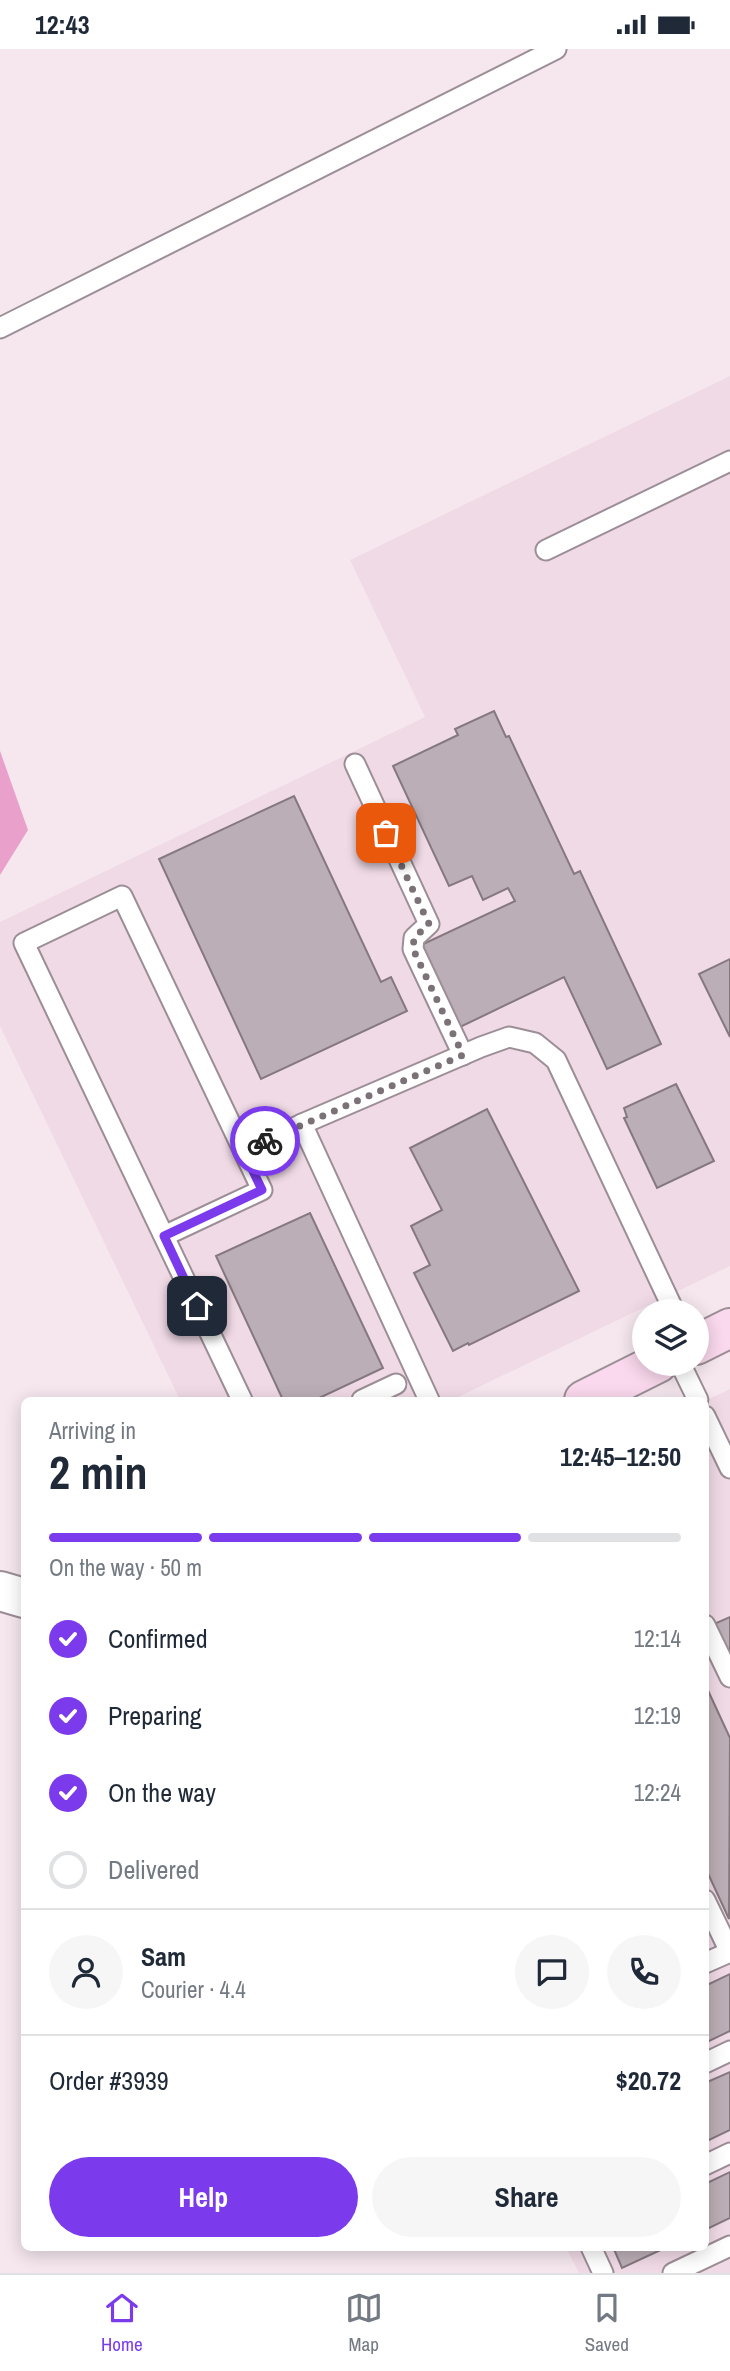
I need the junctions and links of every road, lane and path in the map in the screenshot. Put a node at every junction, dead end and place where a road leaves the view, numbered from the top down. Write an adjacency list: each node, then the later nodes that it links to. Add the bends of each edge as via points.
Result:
1 (555, 49): 2 (lane)
2 (0, 328)
3 (730, 461): 4 (lane)
4 (545, 550)
5 (355, 764): 6 (lane, via 429,924 414,938 413,949)
6 (463, 1055): 7 (lane); 10 (lane, via 509,1037 535,1044 556,1060)
7 (302, 1124): 8 (lane); 18 (lane)
8 (244, 1152): 9 (lane, via 262,1190); 9 (lane, via 122,896 24,943)
9 (164, 1236): 16 (lane)
10 (668, 1299)
11 (730, 1328): 12 (street)
12 (709, 1338)
13 (632, 1376): 19 (street)
14 (686, 1376): 20 (lane)
15 (396, 1384): 17 (lane)
16 (241, 1397)
17 (368, 1397)
18 (428, 1397)
19 (590, 1397)
20 (697, 1397)
21 (711, 1442): 22 (lane)
22 (730, 1468)
23 (0, 1591): 24 (street)
24 (21, 1597)
25 (709, 1633): 26 (lane)
26 (730, 1677)
27 (709, 1908): 28 (lane)
28 (730, 1952): 29 (lane)
29 (709, 1961)
30 (730, 2051): 31 (lane)
31 (709, 2061)
32 (730, 2153): 33 (lane)
33 (709, 2163)
34 (730, 2246): 37 (lane)
35 (593, 2251): 36 (lane)
36 (603, 2273)
37 (673, 2273)

